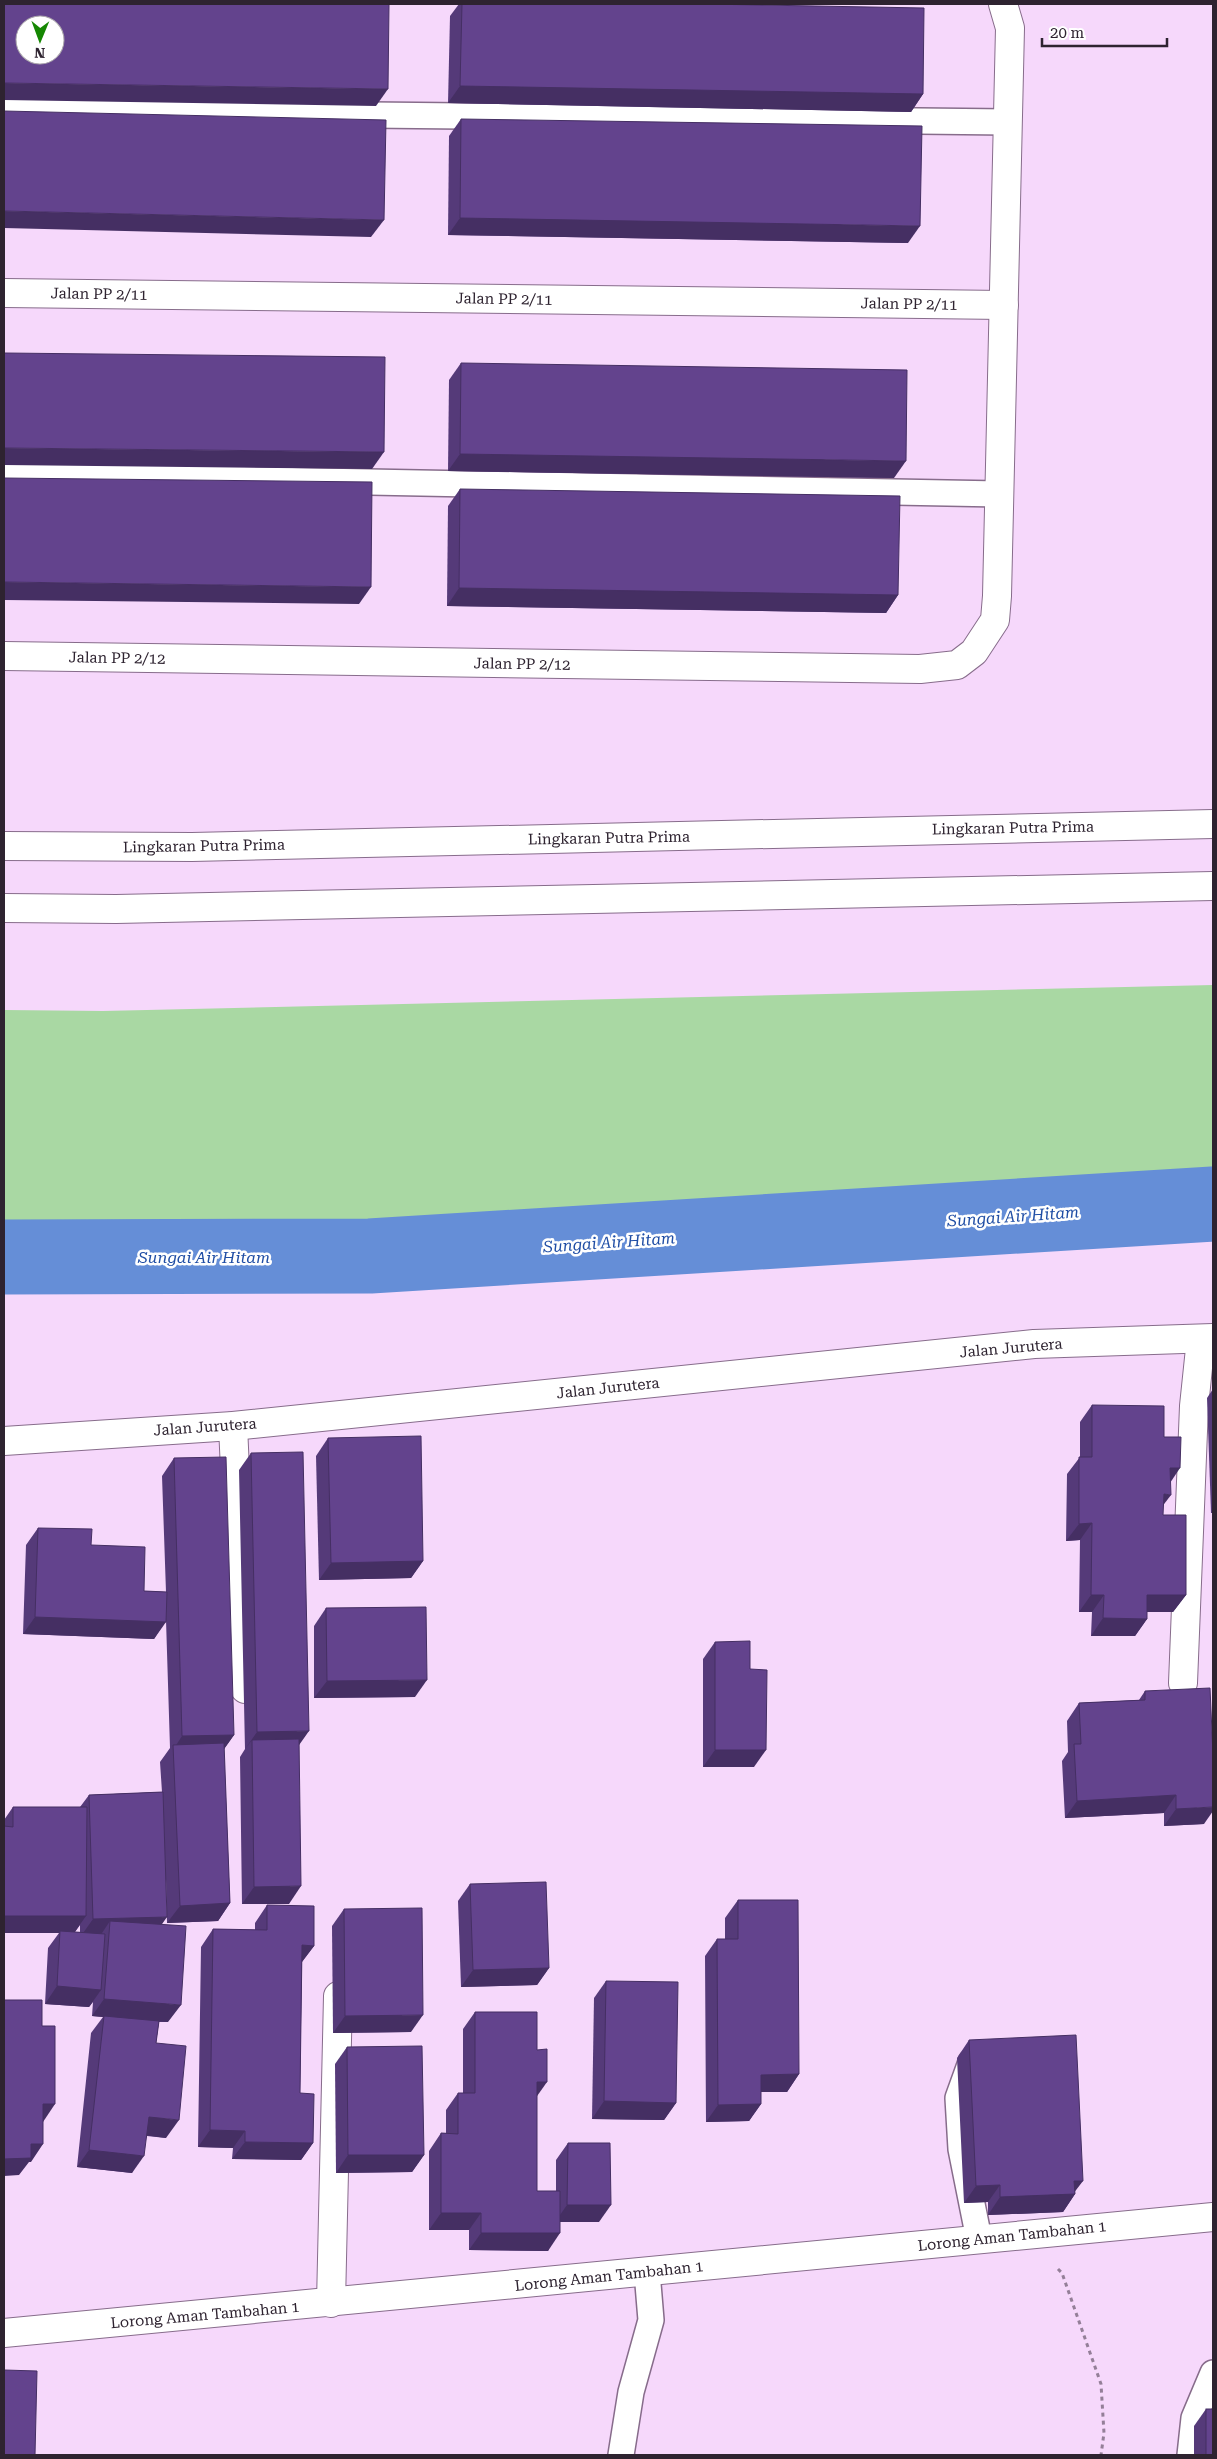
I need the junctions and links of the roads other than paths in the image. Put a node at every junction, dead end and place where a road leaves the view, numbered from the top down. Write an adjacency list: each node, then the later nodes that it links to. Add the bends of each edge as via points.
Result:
1 (1003, 4): 3 (street, Jalan PP 2/12, via 1010,28)
2 (4, 111): 3 (lane)
3 (1008, 122): 5 (street, Jalan PP 2/12)
4 (4, 293): 5 (street, Jalan PP 2/11)
5 (1004, 305): 7 (street, Jalan PP 2/12)
6 (4, 475): 7 (lane)
7 (1000, 494): 8 (street, Jalan PP 2/12, via 995,620 974,652 957,664 920,669)
8 (4, 656)
9 (1213, 824): 10 (street, Lingkaran Putra Prima, via 192,847)
10 (4, 846)
11 (1213, 886): 12 (street, via 126,909)
12 (4, 908)
13 (1207, 1339): 14 (street, Jalan Jurutera, via 1034,1344); 16 (street, via 1194,1406)
14 (233, 1426): 15 (street, Jalan Jurutera); 17 (street)
15 (4, 1441)
16 (1183, 1683)
17 (246, 1714)
18 (338, 1969): 23 (street)
19 (976, 2048): 21 (lane, via 958,2098 961,2150)
20 (1213, 2216): 21 (street, Lorong Aman Tambahan 1)
21 (979, 2239): 22 (street, Lorong Aman Tambahan 1)
22 (647, 2272): 23 (street, Lorong Aman Tambahan 1); 26 (lane, via 651,2320 631,2392)
23 (331, 2303): 24 (street, Lorong Aman Tambahan 1)
24 (4, 2333)
25 (1213, 2372): 27 (lane, via 1194,2418)
26 (622, 2455)
27 (1190, 2455)

